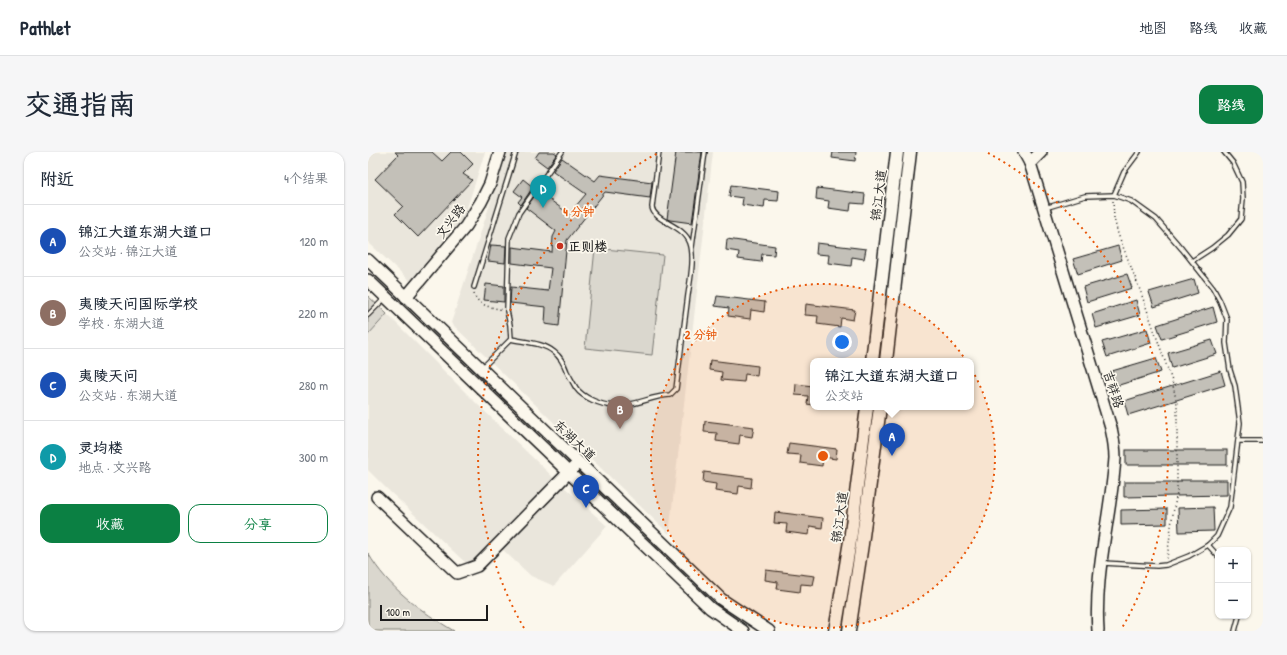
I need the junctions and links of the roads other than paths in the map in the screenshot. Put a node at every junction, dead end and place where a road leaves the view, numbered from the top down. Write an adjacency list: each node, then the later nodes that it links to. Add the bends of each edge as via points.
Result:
1 (500, 152): 21 (main road, 文兴路, via 490,184 466,226)
2 (516, 152): 19 (lane)
3 (562, 152): 23 (lane, via 519,213 509,238 506,311)
4 (659, 152): 15 (lane, via 653,211 660,219 684,233)
5 (705, 152): 15 (lane)
6 (897, 152): 24 (main road, 锦江大道)
7 (910, 152): 25 (main road, 锦江大道)
8 (1024, 152): 12 (main road, 吉祥路)
9 (1040, 152): 12 (main road)
10 (1139, 152): 13 (lane, via 1124,172)
11 (1224, 152): 17 (lane, via 1233,163 1242,182 1241,219 1212,248)
12 (1030, 163): 14 (main road, 吉祥路)
13 (1114, 195): 14 (lane, via 1085,196); 17 (lane, via 1131,201 1156,219)
14 (1044, 208): 36 (main road, 吉祥路, via 1111,428 1115,456)
15 (692, 248): 23 (lane, via 676,389 670,395 629,405 614,406 600,403 586,397 577,389 562,359 547,346)
16 (368, 260): 21 (main road, 东湖大道)
17 (1192, 261): 29 (lane, via 1213,288 1227,319 1226,343 1240,423)
18 (368, 280): 20 (main road)
19 (474, 287)
20 (386, 297): 22 (lane); 32 (main road)
21 (406, 297): 26 (main road, 东湖大道)
22 (368, 315)
23 (511, 339): 26 (lane)
24 (872, 358)
25 (886, 358)
26 (481, 370): 31 (main road, 东湖大道)
27 (867, 410): 37 (main road, 锦江大道, via 850,541)
28 (880, 410): 38 (main road, 锦江大道)
29 (1238, 441): 30 (lane); 34 (lane, via 1230,508 1217,536)
30 (1263, 441)
31 (578, 462): 32 (main road); 41 (main road, 东湖大道, via 721,599)
32 (569, 472): 33 (main road, via 477,566 457,573); 40 (main road, via 710,608)
33 (377, 497)
34 (1208, 545): 35 (lane); 36 (lane, via 1166,565)
35 (1215, 553)
36 (1100, 563): 46 (main road, 吉祥路, via 1096,609)
37 (837, 618): 42 (main road); 43 (main road, 锦江大道)
38 (851, 618): 44 (main road, 锦江大道); 45 (main road)
39 (1238, 619): 47 (lane)
40 (743, 631)
41 (770, 631)
42 (829, 631)
43 (835, 631)
44 (849, 631)
45 (854, 631)
46 (1098, 631)
47 (1235, 631)

